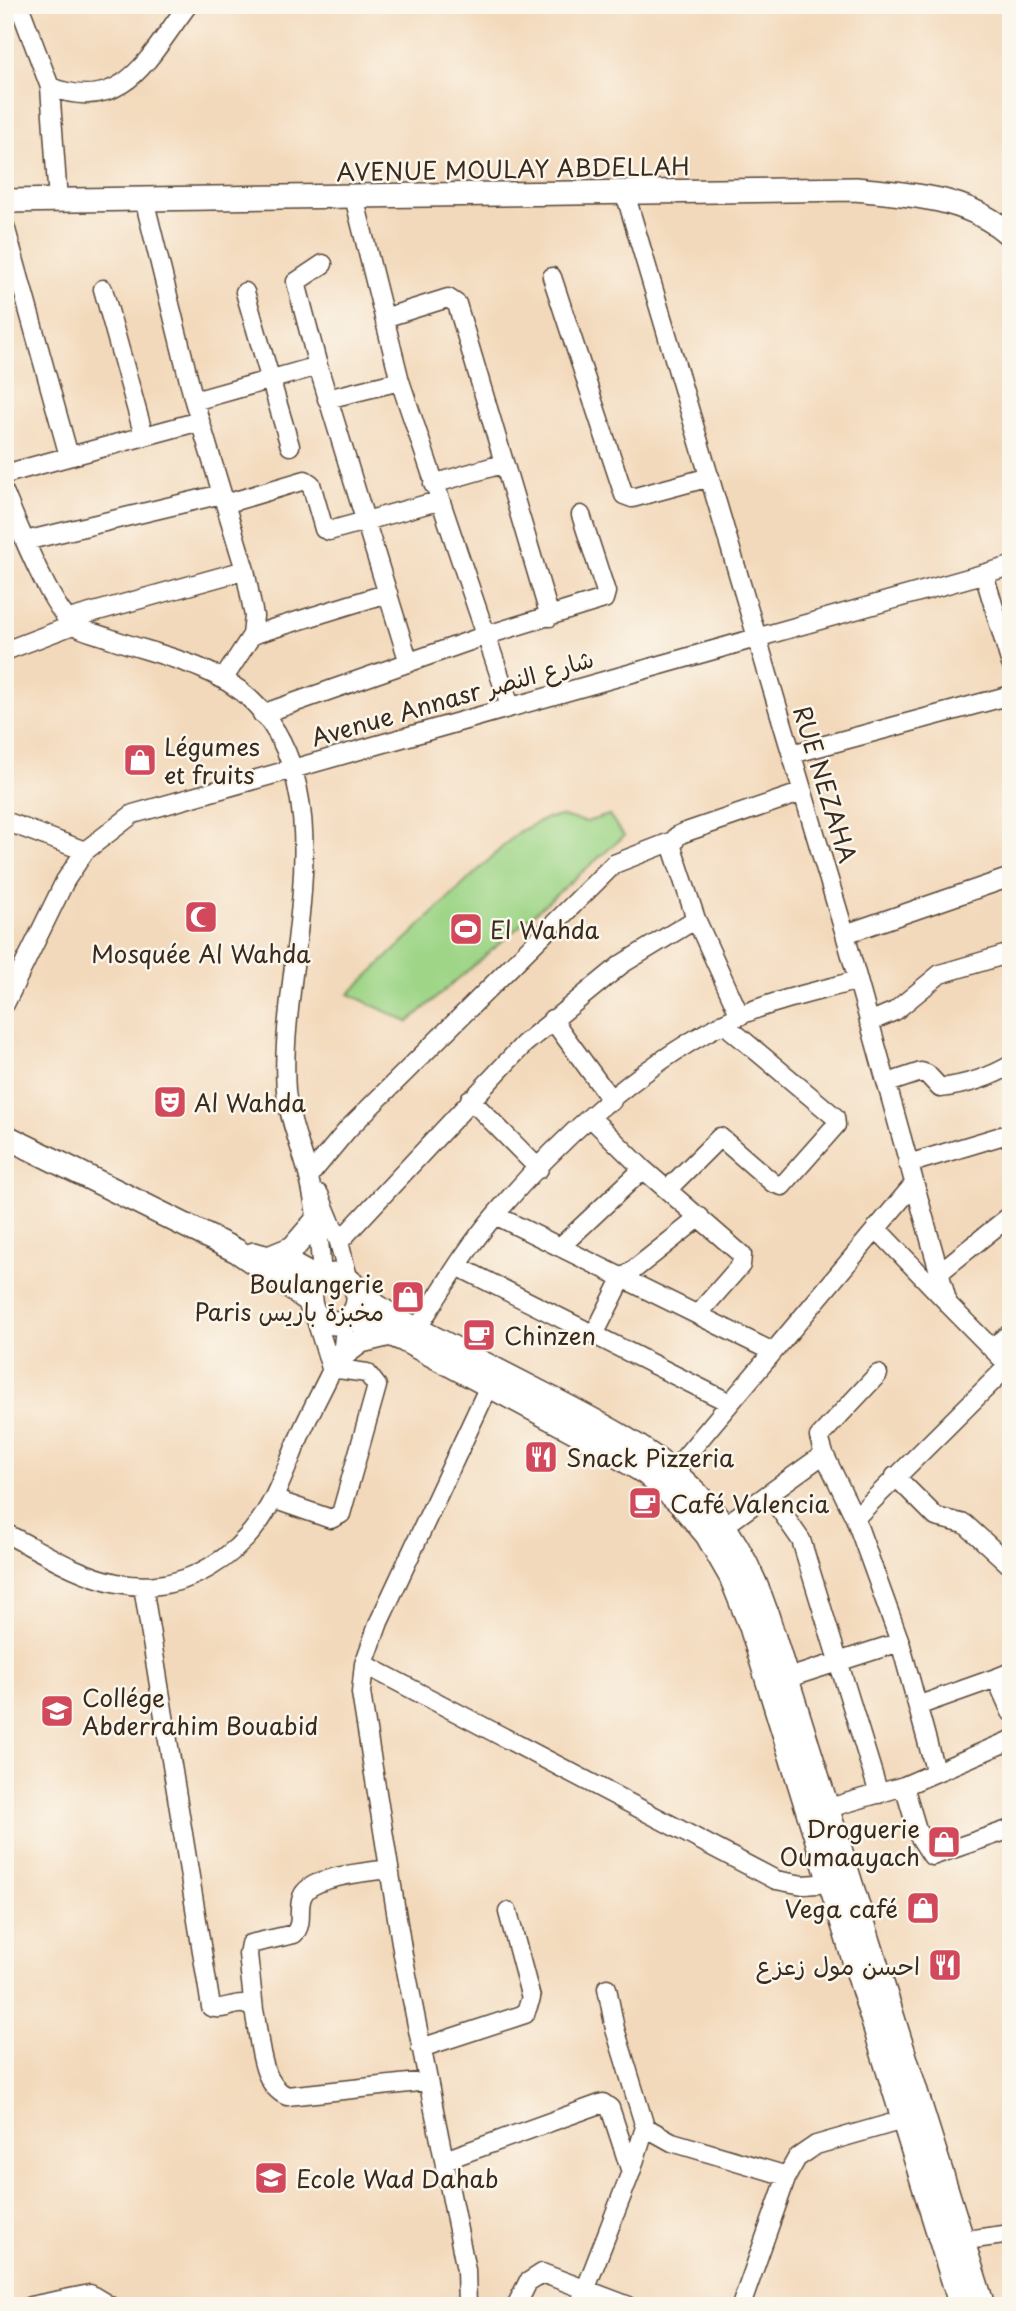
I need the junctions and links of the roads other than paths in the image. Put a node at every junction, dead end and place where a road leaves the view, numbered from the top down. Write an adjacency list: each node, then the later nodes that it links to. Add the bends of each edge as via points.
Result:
1 (19, 5): 3 (street)
2 (188, 5): 3 (street, via 133,76 113,91 74,96)
3 (50, 87): 8 (street)
4 (625, 193): 5 (main road, AVENUE MOULAY ABDELLAH); 10 (main road, AVENUE MOULAY ABDELLAH, via 856,189 911,195 984,215); 27 (street, RUE NEZAHA)
5 (354, 197): 6 (main road, AVENUE MOULAY ABDELLAH); 15 (street)
6 (144, 200): 8 (main road, AVENUE MOULAY ABDELLAH); 20 (street)
7 (5, 201): 8 (main road, AVENUE MOULAY ABDELLAH)
8 (58, 201)
9 (5, 226): 24 (street)
10 (1011, 236)
11 (323, 264): 16 (street, via 296,282)
12 (552, 278): 27 (street, via 624,495 632,498)
13 (103, 289): 22 (street)
14 (245, 292): 17 (street)
15 (384, 318): 18 (street); 25 (street, via 455,301)
16 (318, 366): 17 (street); 19 (street)
17 (271, 379): 20 (street); 23 (street)
18 (400, 381): 19 (street); 28 (street)
19 (327, 399): 32 (street)
20 (194, 401): 21 (street)
21 (200, 421): 22 (street); 30 (street)
22 (144, 436): 24 (street)
23 (290, 446)
24 (69, 456): 26 (street)
25 (502, 464): 28 (street); 38 (street)
26 (5, 474)
27 (710, 477): 42 (street, RUE NEZAHA)
28 (435, 493): 32 (street); 41 (street)
29 (5, 494): 33 (street)
30 (223, 498): 32 (street, via 305,480 311,484 327,531); 33 (street); 35 (street)
31 (581, 515): 38 (street, via 606,595 599,602)
32 (367, 522): 37 (street)
33 (25, 541): 39 (street)
34 (1011, 566): 36 (street, Avenue Annasr شارع النصر)
35 (245, 570): 39 (street); 40 (street, via 254,616)
36 (984, 574): 42 (street, Avenue Annasr شارع النصر); 45 (street)
37 (388, 593): 40 (street); 44 (street)
38 (550, 617): 41 (street)
39 (71, 622): 43 (street); 46 (street)
40 (252, 635): 46 (street)
41 (484, 636): 44 (street); 48 (street)
42 (755, 636): 48 (street, Avenue Annasr شارع النصر); 50 (street, RUE NEZAHA)
43 (5, 651)
44 (409, 663): 49 (street)
45 (1011, 664)
46 (224, 678): 49 (street)
47 (1011, 695): 50 (street)
48 (510, 706): 51 (street, Avenue Annasr شارع النصر)
49 (262, 714): 51 (street)
50 (792, 754): 52 (street, RUE NEZAHA)
51 (294, 768): 55 (street, Avenue Annasr شارع النصر, via 133,814); 75 (street, via 304,885 288,999 286,1094)
52 (803, 792): 54 (street, via 683,833); 58 (street, RUE NEZAHA)
53 (5, 821): 55 (street)
54 (673, 841): 57 (street, via 671,847); 75 (street, via 614,864 348,1129)
55 (85, 852): 61 (street, Avenue Annasr شارع النصر, via 50,909)
56 (1011, 877): 58 (street)
57 (696, 919): 62 (street, via 622,964); 63 (street)
58 (845, 934): 60 (street, RUE NEZAHA)
59 (1011, 953): 64 (street, via 940,974 895,1011)
60 (858, 980): 63 (street); 64 (street, RUE NEZAHA)
61 (5, 1004)
62 (552, 1019): 67 (street); 68 (street)
63 (732, 1020): 68 (street, via 671,1054); 77 (street, via 835,1116 836,1125 782,1186 720,1137)
64 (869, 1022): 66 (street, RUE NEZAHA)
65 (1011, 1065): 66 (street, via 960,1086 940,1088 920,1072)
66 (888, 1083): 72 (street, RUE NEZAHA)
67 (470, 1099): 74 (street); 83 (street)
68 (612, 1101): 69 (street)
69 (592, 1118): 73 (street); 74 (street)
70 (1011, 1133): 72 (street)
71 (5, 1136): 85 (main road)
72 (908, 1164): 76 (street, RUE NEZAHA)
73 (643, 1168): 77 (street); 84 (street)
74 (539, 1169): 79 (street)
75 (309, 1175): 81 (street); 83 (street)
76 (914, 1184): 82 (street); 88 (street, RUE NEZAHA)
77 (667, 1190): 80 (street)
78 (1011, 1214): 88 (street)
79 (495, 1215): 84 (street); 87 (street)
80 (700, 1217): 89 (street); 93 (street, via 743,1258)
81 (317, 1220): 86 (main road, via 293,1248); 91 (street)
82 (876, 1228): 92 (street); 100 (street)
83 (339, 1242): 90 (street)
84 (560, 1247): 89 (street)
85 (237, 1251): 86 (main road); 91 (main road)
86 (271, 1257): 91 (main road)
87 (457, 1266): 95 (street); 98 (street)
88 (940, 1272): 92 (street, RUE NEZAHA)
89 (622, 1279): 93 (street); 98 (street)
90 (353, 1287): 91 (main road, via 336,1275); 94 (main road, via 356,1306); 95 (main road)
91 (316, 1292): 94 (main road, via 324,1320); 101 (street)
92 (948, 1304): 99 (street)
93 (698, 1314): 100 (street)
94 (347, 1318): 97 (main road); 101 (street)
95 (417, 1329): 107 (main road, via 607,1427)
96 (1011, 1333): 99 (street)
97 (390, 1334): 101 (main road, via 361,1341); 104 (main road)
98 (594, 1335): 105 (street)
99 (991, 1348): 102 (street)
100 (773, 1352): 105 (street)
101 (334, 1364): 110 (street); 110 (street, via 367,1373 377,1386 341,1514 331,1519)
102 (1010, 1367): 108 (street)
103 (878, 1374): 106 (street, via 819,1437)
104 (489, 1386): 118 (street, via 379,1622); 127 (main road, via 635,1466 694,1518 742,1601)
105 (730, 1403): 107 (street)
106 (824, 1454): 109 (street); 111 (street)
107 (674, 1470): 112 (main road)
108 (895, 1476): 111 (street); 114 (street, via 936,1517 965,1524)
109 (769, 1494): 112 (street); 117 (street, via 801,1540)
110 (273, 1499): 115 (street, via 254,1527 214,1565 183,1581)
111 (855, 1518): 116 (street)
112 (724, 1526): 120 (main road, via 760,1594)
113 (5, 1533): 115 (street, via 96,1578)
114 (1011, 1566)
115 (143, 1586): 133 (street, via 208,2001 216,2009 243,2003)
116 (900, 1642): 117 (street); 121 (street)
117 (839, 1662): 120 (street); 126 (street)
118 (364, 1664): 129 (street, via 362,1713); 130 (street, via 776,1880 803,1885)
119 (1004, 1675): 121 (street); 122 (street)
120 (788, 1678): 127 (main road)
121 (920, 1705): 124 (street)
122 (1011, 1712)
123 (1011, 1740): 124 (street)
124 (935, 1770): 125 (street)
125 (904, 1786): 126 (street); 128 (street, via 919,1836 932,1856)
126 (879, 1794): 127 (street)
127 (822, 1814): 130 (main road); 142 (main road)
128 (1011, 1829)
129 (388, 1869): 133 (street, via 314,1883 302,1897 300,1925 294,1934 250,1944); 134 (street)
130 (831, 1883): 136 (main road)
131 (508, 1912): 134 (street, via 530,2007 519,2018)
132 (607, 1988): 137 (street)
133 (254, 2010): 135 (street, via 268,2080 275,2091 287,2096)
134 (421, 2048): 135 (street)
135 (428, 2081): 138 (street)
136 (904, 2120): 140 (street, via 816,2144 797,2158); 142 (main road)
137 (645, 2127): 139 (street); 140 (street, via 672,2142)
138 (444, 2160): 139 (street, via 603,2104 610,2108); 146 (street, via 466,2270)
139 (631, 2172): 143 (street)
140 (787, 2176): 149 (street)
141 (1011, 2234): 142 (street)
142 (952, 2242): 150 (main road); 151 (main road)
143 (582, 2298): 147 (street, via 542,2273 528,2282); 148 (street)
144 (30, 2306): 145 (street, via 90,2294)
145 (110, 2306)
146 (467, 2306)
147 (516, 2306)
148 (629, 2306)
149 (741, 2306)
150 (961, 2306)
151 (983, 2306)

